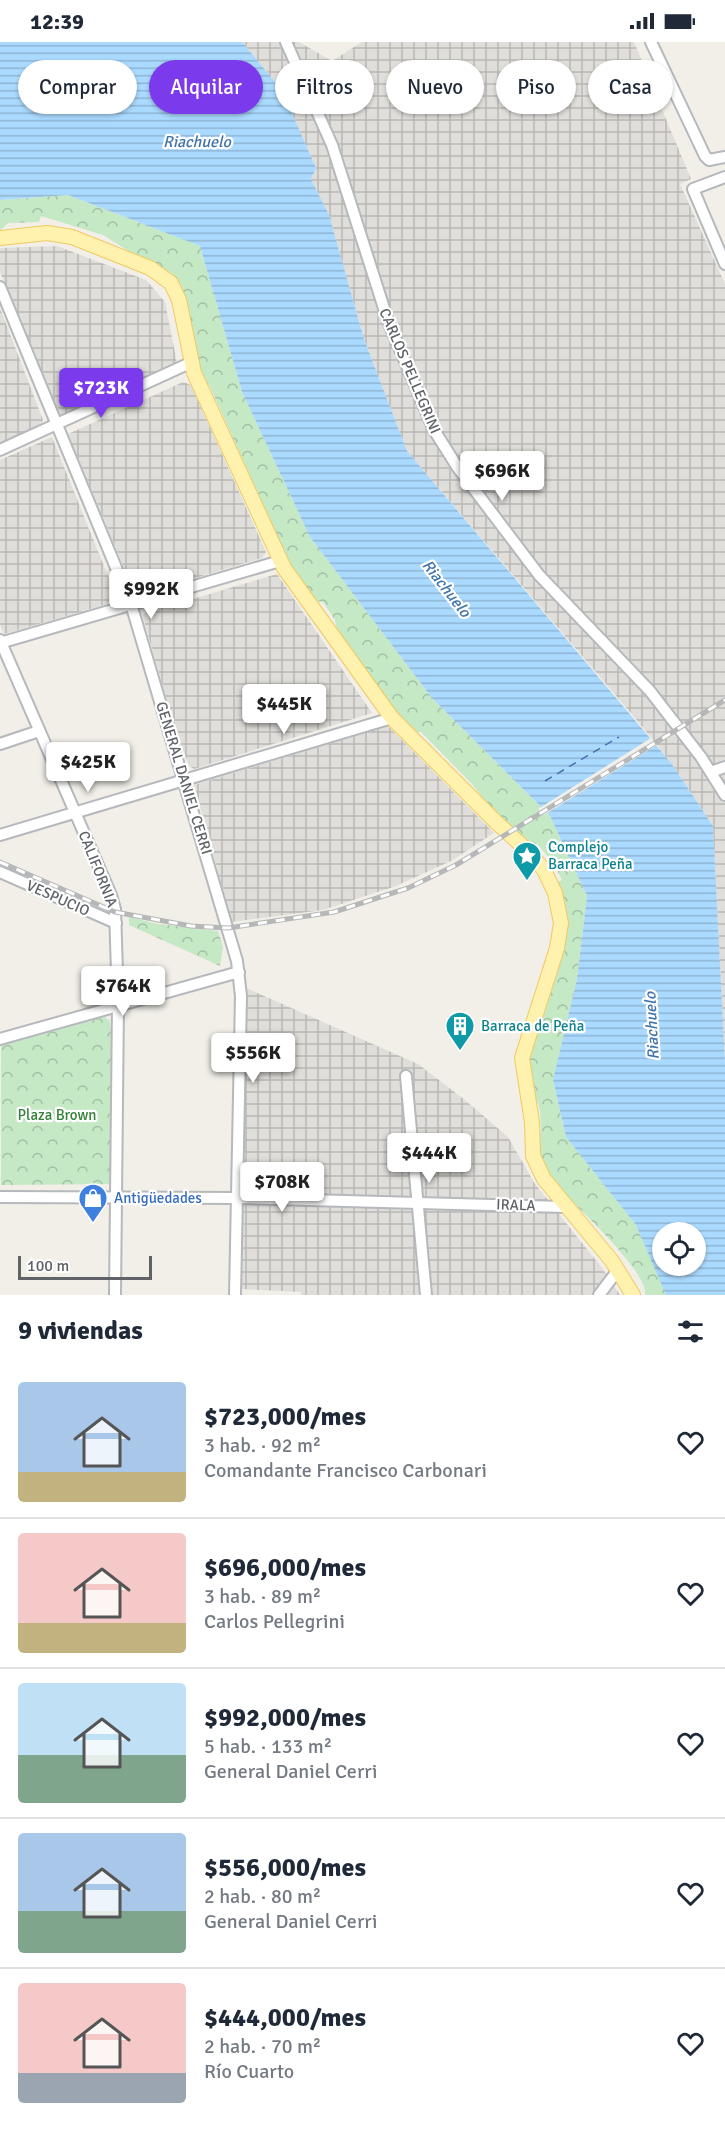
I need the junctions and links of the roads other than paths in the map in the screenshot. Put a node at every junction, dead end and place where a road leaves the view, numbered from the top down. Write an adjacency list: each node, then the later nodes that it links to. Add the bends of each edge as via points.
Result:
1 (286, 42): 18 (street, CARLOS PELLEGRINI, via 335,153 385,314 434,430 539,575 632,670)
2 (651, 42): 3 (street, via 709,160)
3 (725, 157)
4 (725, 177): 6 (street, via 693,189)
5 (0, 238): 8 (main road, via 47,233 66,236 163,276 177,293)
6 (725, 264)
7 (0, 287): 9 (street, GENERAL DANIEL CERRI)
8 (190, 363): 9 (street); 11 (main road)
9 (56, 424): 10 (street); 12 (street, GENERAL DANIEL CERRI)
10 (0, 450)
11 (280, 561): 12 (street); 14 (main road)
12 (131, 604): 13 (street); 19 (street, GENERAL DANIEL CERRI)
13 (0, 642): 15 (street, CALIFORNIA)
14 (392, 718): 19 (street); 33 (main road, via 530,852 555,893 561,923 559,941 523,1053 522,1071 532,1122 534,1161)
15 (39, 731): 16 (street); 21 (street, CALIFORNIA)
16 (0, 744)
17 (725, 766): 18 (street)
18 (711, 772): 20 (street, CARLOS PELLEGRINI)
19 (185, 780): 21 (street); 25 (street, GENERAL DANIEL CERRI)
20 (725, 795)
21 (74, 812): 22 (street); 24 (street, CALIFORNIA, via 111,894)
22 (0, 834)
23 (0, 872): 24 (street, VESPUCIO)
24 (116, 923): 26 (street, CALIFORNIA)
25 (239, 972): 26 (street); 31 (street, GENERAL DANIEL CERRI)
26 (118, 1004): 27 (street); 30 (street, CALIFORNIA)
27 (0, 1039)
28 (406, 1076): 32 (street)
29 (0, 1197): 30 (street, IRALA)
30 (117, 1197): 31 (street, IRALA); 35 (street, CALIFORNIA)
31 (237, 1198): 32 (street, IRALA); 36 (street, GENERAL DANIEL CERRI)
32 (416, 1202): 33 (street, IRALA); 37 (street)
33 (564, 1207): 34 (main road)
34 (618, 1270): 38 (street); 39 (main road)
35 (115, 1295)
36 (235, 1295)
37 (426, 1295)
38 (599, 1295)
39 (633, 1295)

